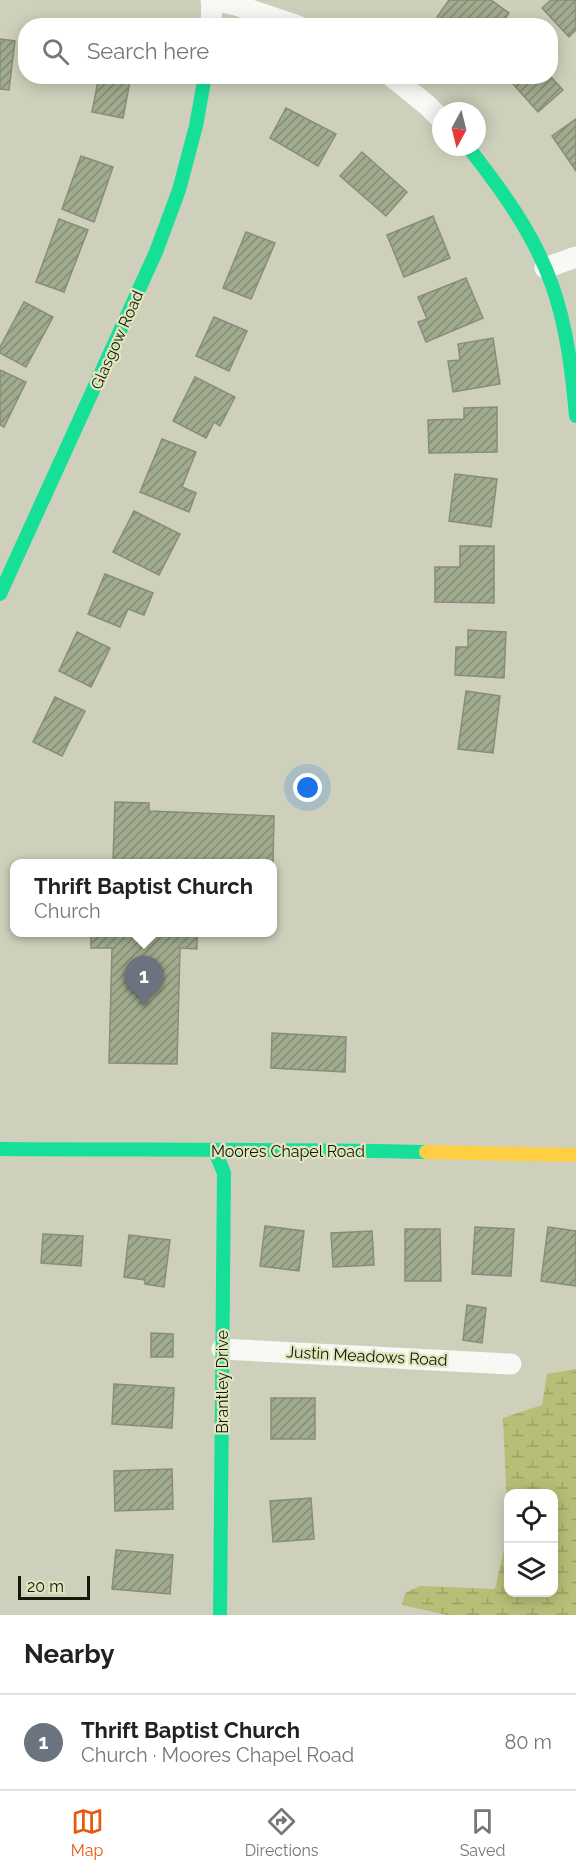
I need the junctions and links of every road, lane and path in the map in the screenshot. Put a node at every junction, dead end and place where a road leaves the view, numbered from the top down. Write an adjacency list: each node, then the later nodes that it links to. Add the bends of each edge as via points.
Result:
1 (211, 0): 2 (street); 3 (street)
2 (211, 18)
3 (274, 18)
4 (204, 84): 11 (street, Glasgow Road, via 179,190 156,252)
5 (401, 84): 6 (street)
6 (432, 110)
7 (475, 156): 9 (street, via 521,221)
8 (576, 257): 9 (street)
9 (545, 268): 10 (street, via 558,305)
10 (576, 416)
11 (0, 594)
12 (0, 1149): 13 (street, Moores Chapel Road)
13 (215, 1150): 14 (street, Moores Chapel Road); 15 (street, Brantley Drive, via 224,1173)
14 (576, 1155)
15 (222, 1348): 16 (street, Justin Meadows Road); 17 (street, Brantley Drive)
16 (511, 1364)
17 (220, 1615)

